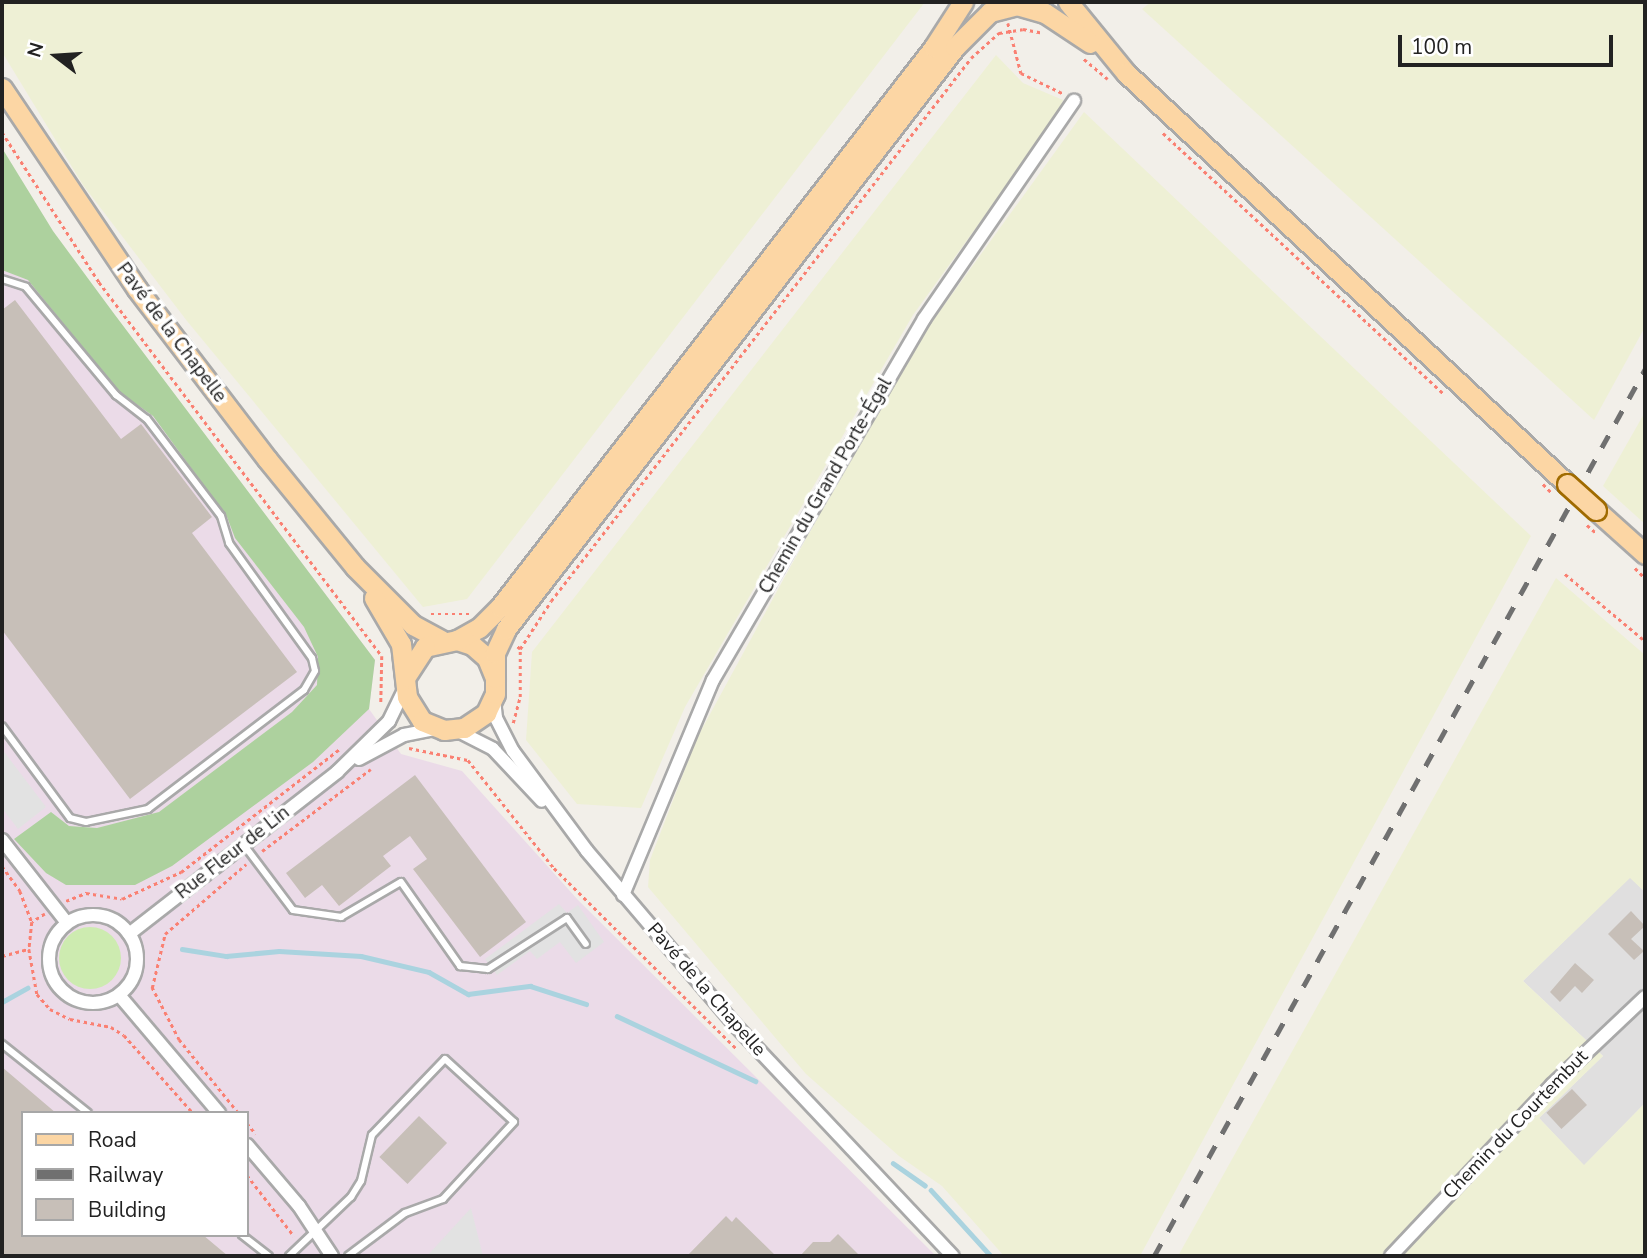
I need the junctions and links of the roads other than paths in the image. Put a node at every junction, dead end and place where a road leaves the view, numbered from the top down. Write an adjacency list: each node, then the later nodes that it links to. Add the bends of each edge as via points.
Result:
1 (963, 2): 10 (main road, via 945,33 500,607 479,628)
2 (1068, 2): 4 (main road)
3 (1009, 5): 4 (main road, via 1055,18); 11 (main road, via 981,18 961,38 517,614 497,645)
4 (1118, 77): 8 (main road, bridge)
5 (2, 88): 9 (main road, Pavé de la Chapelle, via 137,289)
6 (1074, 101): 20 (street, Chemin du Grand Porte-Égal, via 924,319 720,669 691,725)
7 (2, 279): 14 (lane, via 26,287 116,395 147,419 221,516 229,543 312,658 314,671 304,690 148,809 86,822 70,818)
8 (1645, 554)
9 (355, 567): 10 (main road, Pavé de la Chapelle, via 413,625); 12 (main road, Pavé de la Chapelle, via 401,644)
10 (449, 640): 11 (main road, Pavé de la Chapelle, via 480,651); 12 (main road, via 418,653)
11 (495, 677): 13 (main road, Pavé de la Chapelle)
12 (406, 682): 15 (main road, Pavé de la Chapelle, via 416,714); 16 (street, Rue Fleur de Lin, via 392,717)
13 (494, 699): 15 (main road, via 478,721); 19 (street, Pavé de la Chapelle, via 496,718 513,751)
14 (2, 726)
15 (447, 730): 16 (street, Rue Fleur de Lin, via 404,735); 19 (street, via 474,736 493,749)
16 (337, 772): 18 (street, Rue Fleur de Lin)
17 (2, 840): 21 (street)
18 (244, 845): 22 (street, Rue Fleur de Lin); 23 (lane, via 293,911 341,917 401,883 460,966 488,969 567,918)
19 (587, 851): 20 (street, Pavé de la Chapelle)
20 (623, 895): 36 (street, Pavé de la Chapelle, via 736,1026)
21 (67, 923): 22 (street, via 94,915 119,924); 24 (street, via 50,948 49,964 57,985 75,1000 89,1003)
22 (129, 934): 24 (street, via 137,960 128,986)
23 (586, 944)
24 (119, 995): 28 (street)
25 (1645, 997): 37 (street, Chemin du Courtembut, via 1552,1085)
26 (2, 1044): 27 (lane)
27 (86, 1111)
28 (217, 1111)
29 (248, 1146): 30 (street)
30 (318, 1231): 33 (lane); 34 (street); 35 (lane, via 361,1181 372,1135 445,1059 514,1122 443,1199 394,1219)
31 (245, 1237): 32 (lane)
32 (269, 1256)
33 (289, 1256)
34 (332, 1256)
35 (348, 1256)
36 (953, 1256)
37 (1391, 1256)

